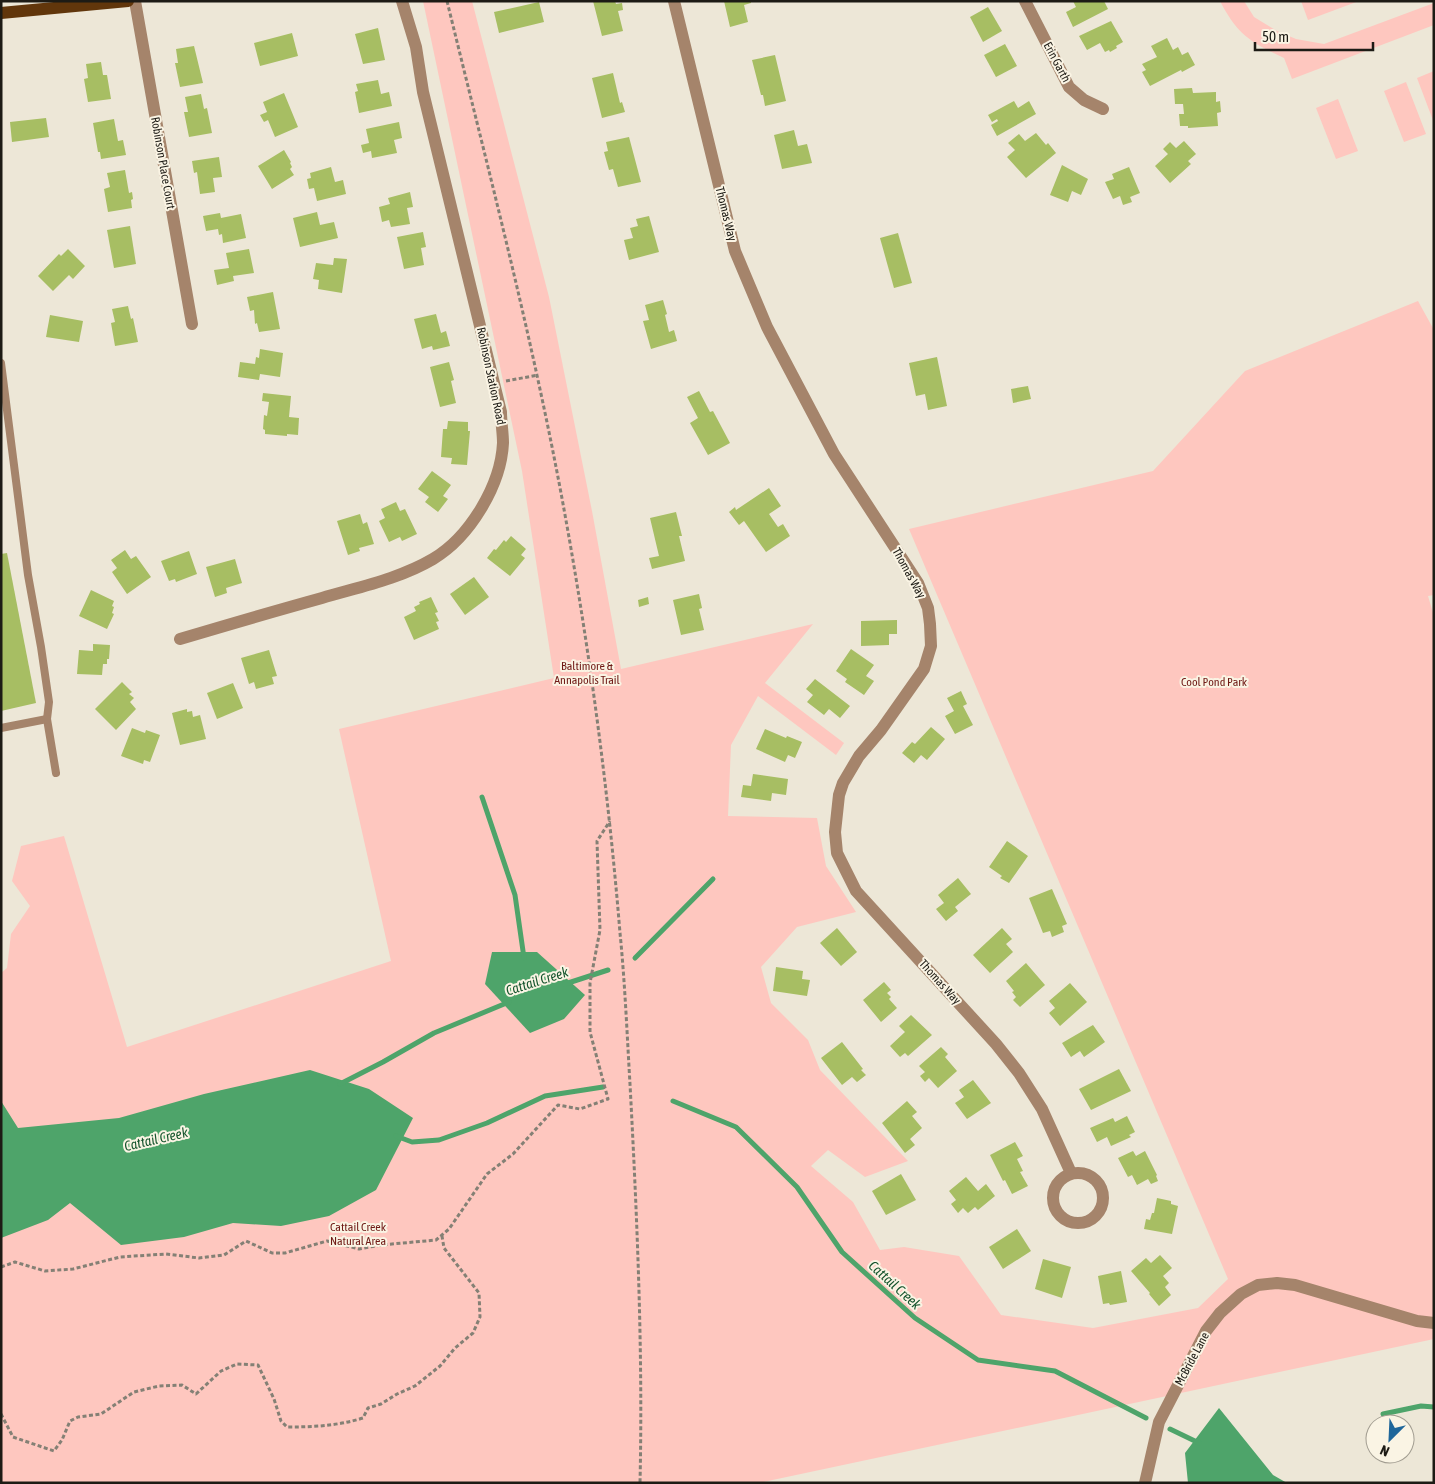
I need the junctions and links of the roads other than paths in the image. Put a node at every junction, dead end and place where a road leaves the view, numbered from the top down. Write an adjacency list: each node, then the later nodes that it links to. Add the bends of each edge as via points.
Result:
1 (128, 1): 6 (main road)
2 (135, 1): 8 (street, Robinson Place Court)
3 (402, 1): 10 (street, Robinson Station Road, via 416,48 423,92 501,412 503,443 498,471 471,525 433,559 389,578)
4 (674, 1): 14 (street, Thomas Way, via 735,251 749,286 834,454 918,583 928,608 931,646 924,669 859,756 843,783 835,832 837,853 856,891 1019,1073 1042,1109)
5 (1024, 1): 7 (street, Erin Garth, via 1069,87 1084,100)
6 (1, 13)
7 (1103, 109)
8 (192, 324)
9 (1, 363): 11 (lane, via 28,575 49,702)
10 (180, 639)
11 (47, 719): 12 (lane); 13 (lane)
12 (1, 728)
13 (56, 773)
14 (1071, 1173): 14 (street, via 1057,1183 1052,1199 1062,1217 1081,1223 1097,1215 1103,1202 1102,1192 1092,1177)
15 (1434, 1323): 16 (street, McBride Lane, via 1277,1282 1258,1285 1241,1294 1206,1331 1159,1422)
16 (1145, 1483)

